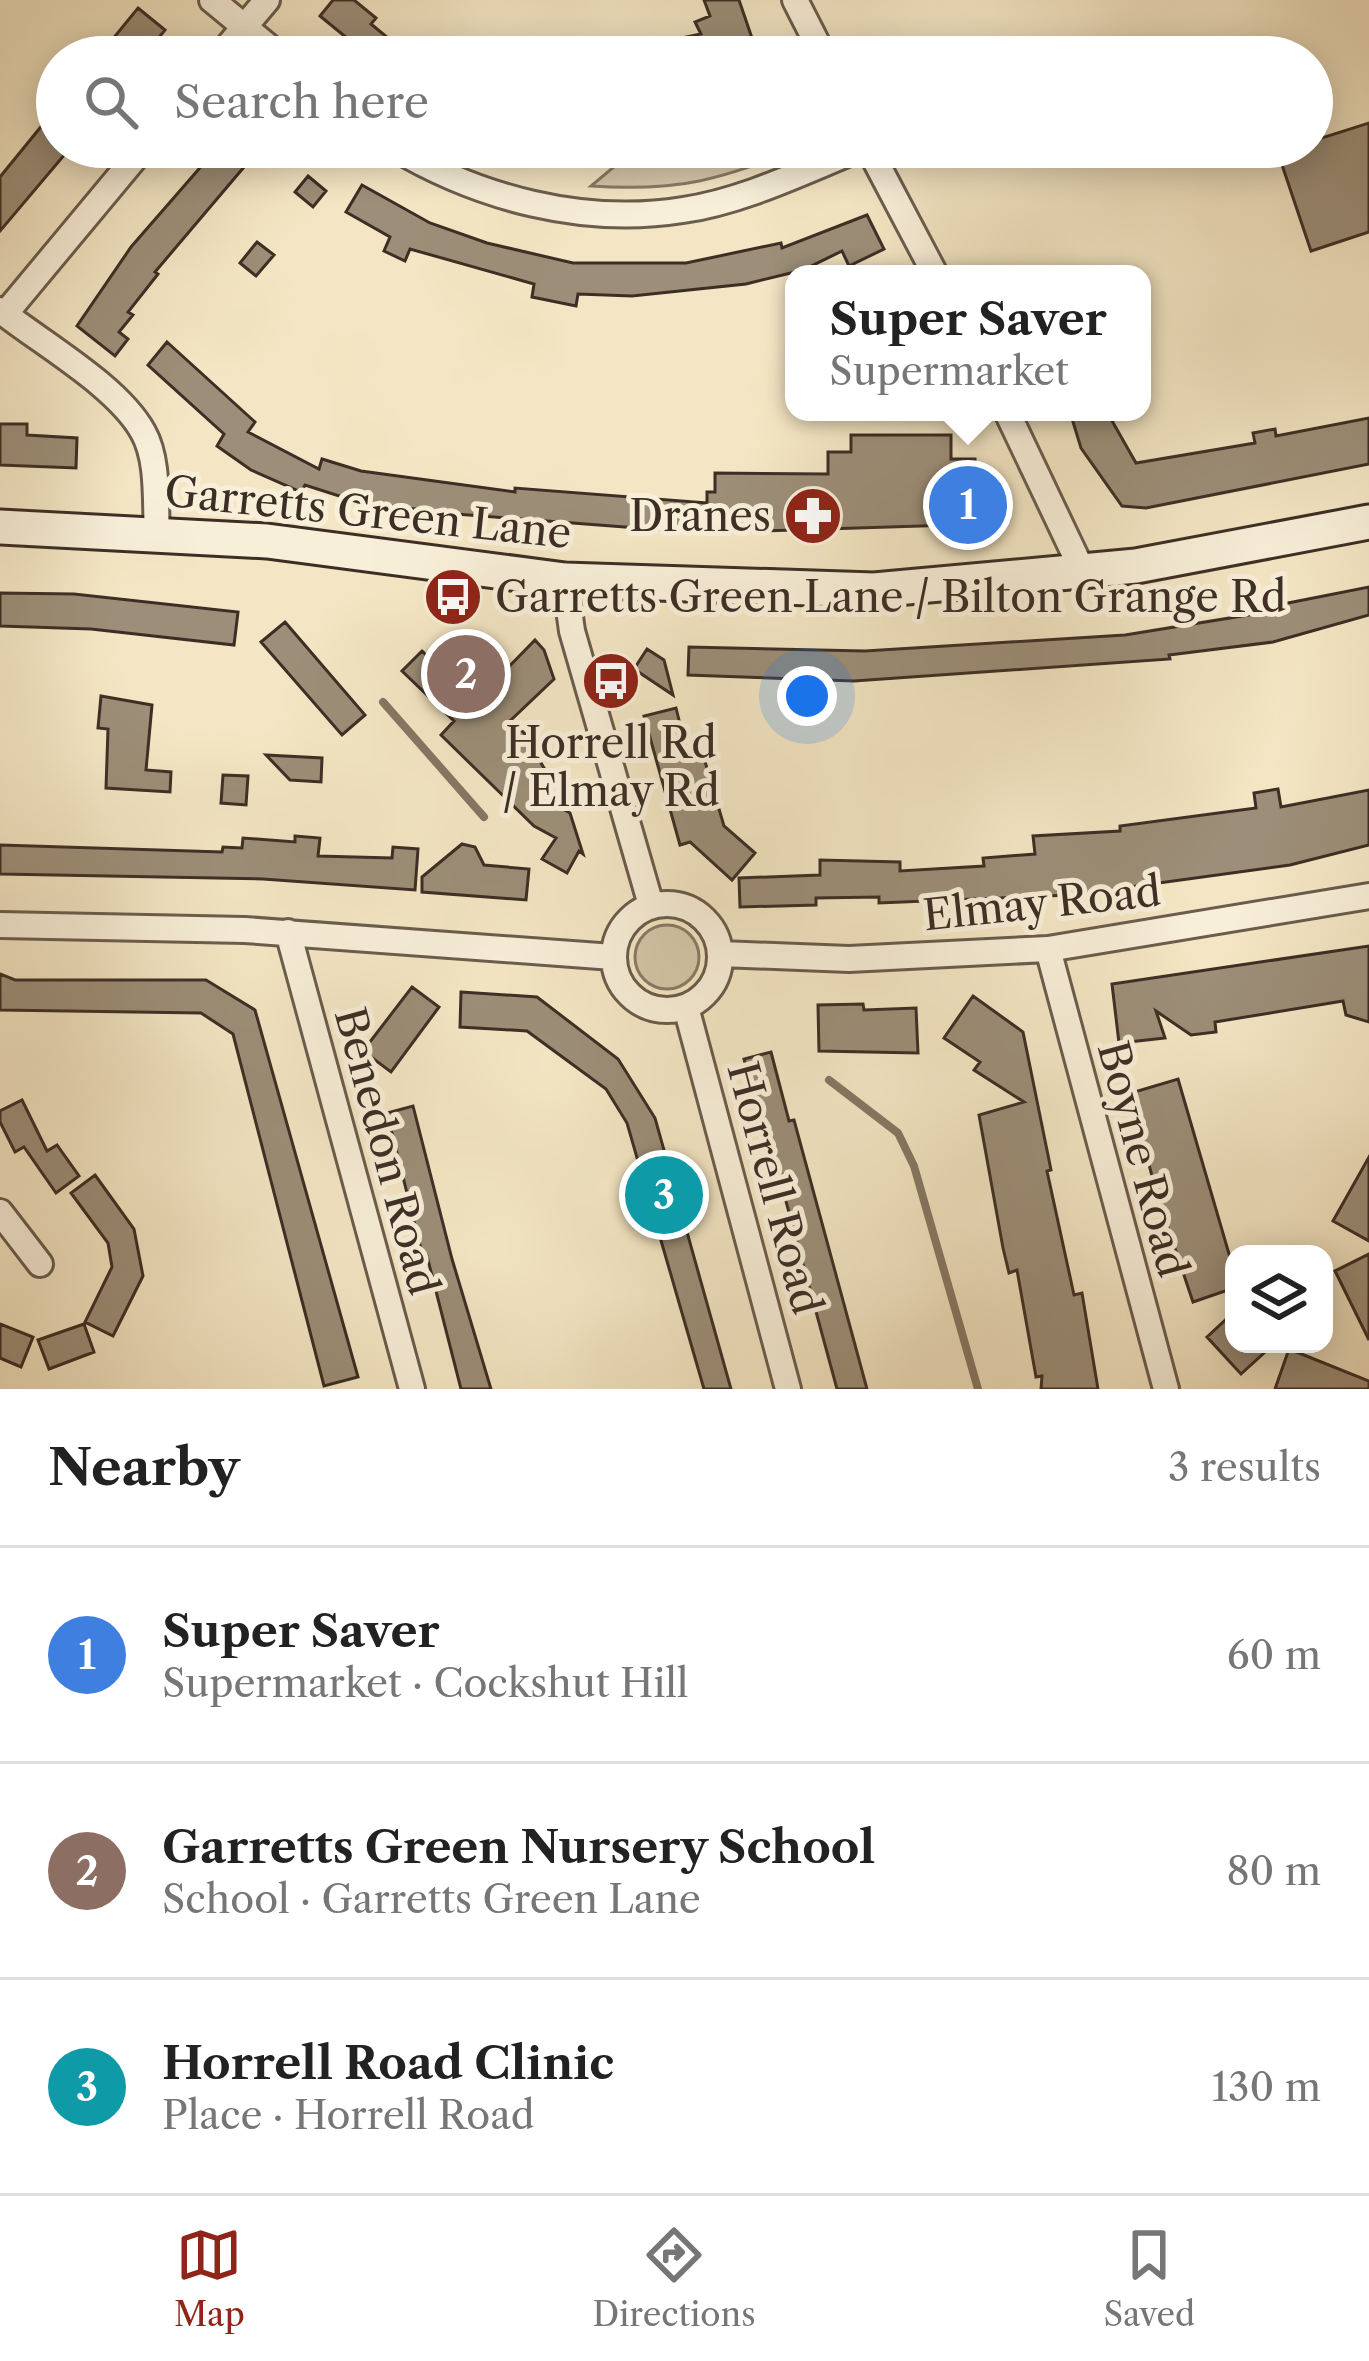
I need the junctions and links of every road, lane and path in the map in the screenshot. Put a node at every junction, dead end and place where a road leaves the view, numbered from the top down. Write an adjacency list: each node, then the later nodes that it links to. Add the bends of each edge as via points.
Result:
1 (212, 0): 4 (street)
2 (267, 0): 4 (street)
3 (796, 0): 7 (street)
4 (244, 27): 5 (street); 6 (street)
5 (236, 36)
6 (255, 36)
7 (814, 36)
8 (127, 168): 13 (street)
9 (439, 168): 10 (street, via 503,197 641,213 711,204)
10 (809, 168)
11 (877, 168): 12 (street)
12 (930, 265)
13 (3, 312): 17 (street, via 119,402 143,432)
14 (1011, 421): 18 (street)
15 (1369, 522): 18 (street, Garretts Green Lane)
16 (0, 527): 17 (street, Garretts Green Lane)
17 (158, 534): 19 (street, Garretts Green Lane)
18 (1083, 572): 19 (street, Garretts Green Lane, via 874,590)
19 (565, 580): 21 (street, via 572,631)
20 (1369, 896): 24 (street, Elmay Road)
21 (651, 905): 25 (street, via 689,908 716,935); 26 (street, via 620,931)
22 (0, 925): 23 (street)
23 (289, 932): 26 (street); 30 (street, Benedon Road)
24 (1048, 949): 25 (street, Elmay Road, via 849,959); 32 (street, Boyne Road)
25 (721, 954): 27 (street, via 712,986)
26 (613, 957): 27 (street, via 636,1001)
27 (686, 1007): 31 (street, Horrell Road)
28 (0, 1212): 29 (street)
29 (40, 1264)
30 (412, 1389)
31 (788, 1389)
32 (1166, 1389)

